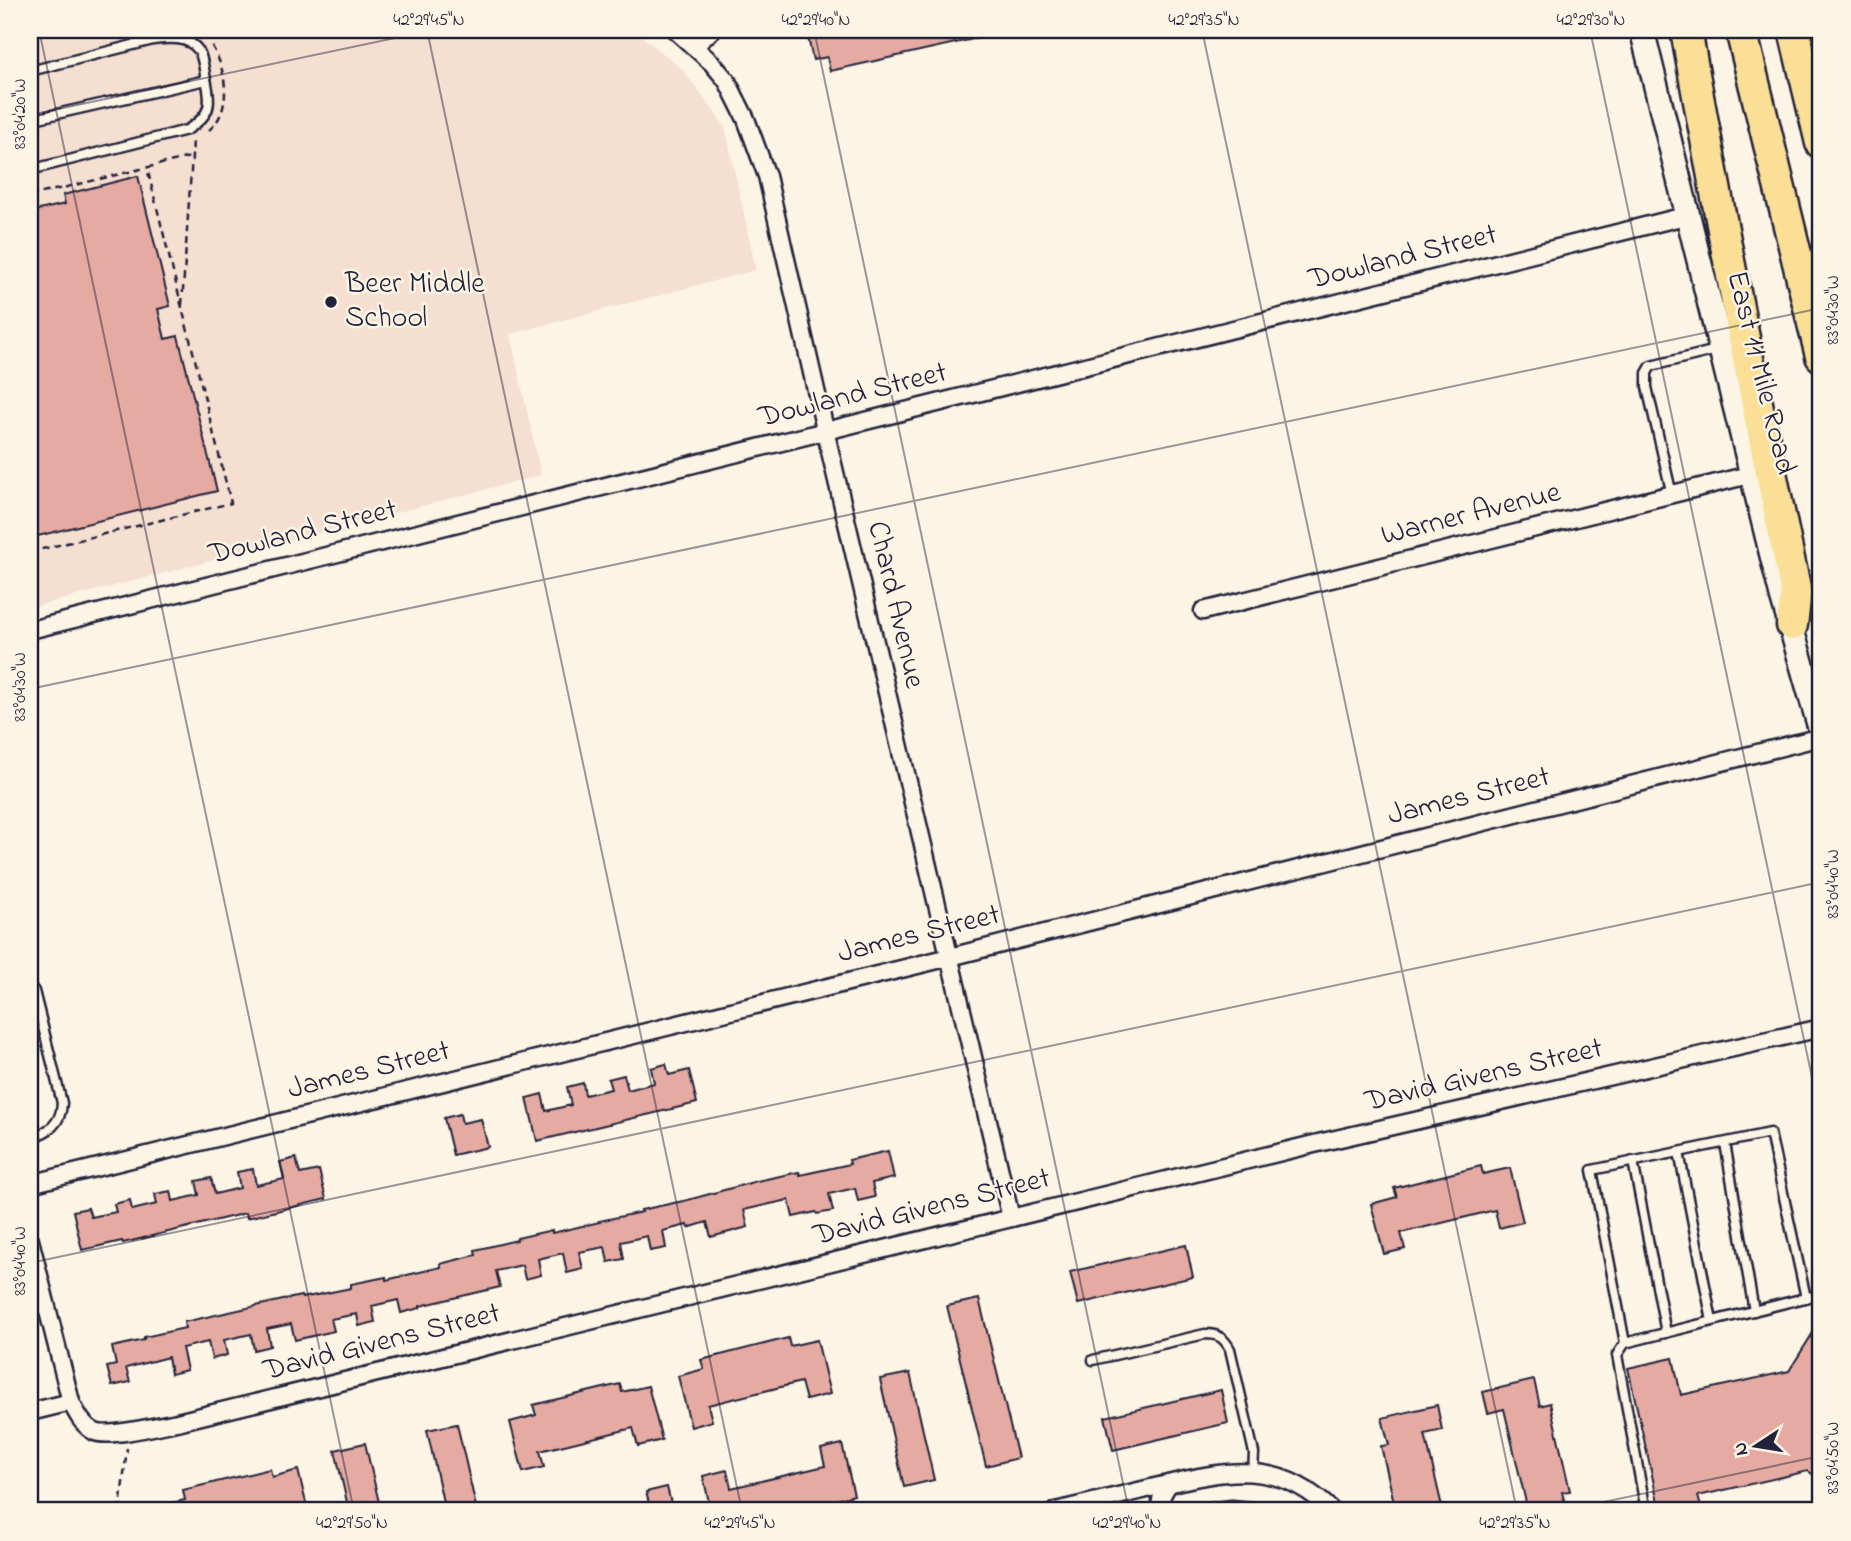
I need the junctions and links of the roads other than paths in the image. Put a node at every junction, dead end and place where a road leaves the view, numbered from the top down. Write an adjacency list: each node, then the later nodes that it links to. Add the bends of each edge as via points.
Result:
1 (675, 30): 7 (street, Chard Avenue)
2 (712, 30): 7 (street)
3 (1642, 30): 13 (main road, East 11 Mile Road)
4 (1686, 30): 20 (highway, via 1796,592)
5 (1741, 30): 15 (highway)
6 (1794, 30): 11 (highway)
7 (695, 46): 16 (street, Chard Avenue, via 727,81 767,176)
8 (30, 71): 9 (lane, via 170,37 200,52)
9 (206, 80): 10 (lane); 12 (lane, via 211,98 206,115 187,130)
10 (30, 120)
11 (1821, 143)
12 (30, 170)
13 (1689, 215): 14 (main road, East 11 Mile Road); 16 (street, Dowland Street)
14 (1722, 349): 17 (main road, East 11 Mile Road); 18 (lane, via 1651,366 1647,373)
15 (1821, 356)
16 (825, 432): 21 (street, Dowland Street); 24 (street, Chard Avenue)
17 (1753, 474): 18 (street, Warner Avenue); 20 (main road, East 11 Mile Road)
18 (1672, 495): 19 (street, Warner Avenue)
19 (1203, 611)
20 (1792, 625): 22 (main road, East 11 Mile Road)
21 (30, 630)
22 (1821, 731)
23 (1821, 737): 24 (street, James Street)
24 (950, 957): 31 (street, James Street); 32 (street, Chard Avenue)
25 (30, 986): 27 (lane, via 62,1103 57,1124)
26 (1821, 1028): 32 (street, David Givens Street)
27 (30, 1138)
28 (1725, 1143): 29 (lane); 35 (lane, via 1770,1133); 36 (lane)
29 (1679, 1152): 30 (lane); 37 (lane)
30 (1633, 1161): 38 (lane); 39 (lane, via 1592,1170)
31 (30, 1184)
32 (1011, 1217): 41 (street, David Givens Street, via 177,1422 96,1433 81,1420)
33 (30, 1240): 41 (street)
34 (1821, 1294): 35 (lane)
35 (1807, 1298): 36 (lane)
36 (1754, 1311): 37 (lane)
37 (1712, 1321): 38 (lane)
38 (1666, 1333): 39 (lane)
39 (1625, 1343): 51 (lane, via 1617,1355)
40 (1093, 1360): 43 (lane, via 1205,1335 1225,1339 1254,1453)
41 (71, 1402): 42 (street)
42 (30, 1412)
43 (1253, 1472): 44 (street, via 1221,1473); 50 (street, via 1299,1486)
44 (1169, 1484): 45 (street); 47 (street, via 1160,1500)
45 (1084, 1508): 46 (street)
46 (1056, 1511)
47 (1163, 1511)
48 (1215, 1511): 49 (street)
49 (1252, 1511)
50 (1332, 1511)
51 (1646, 1511)

